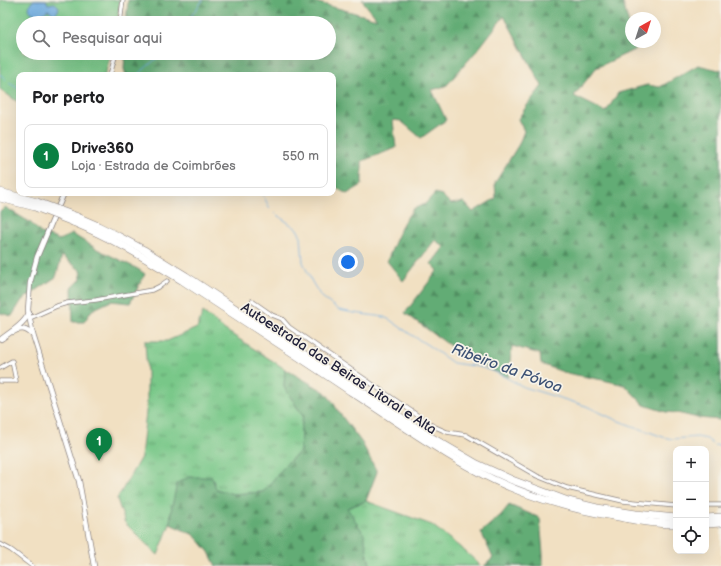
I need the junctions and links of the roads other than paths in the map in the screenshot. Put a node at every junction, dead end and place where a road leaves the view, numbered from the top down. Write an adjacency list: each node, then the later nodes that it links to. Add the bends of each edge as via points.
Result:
1 (123, 0): 2 (street)
2 (121, 16)
3 (114, 60): 4 (street)
4 (111, 72)
5 (0, 192): 8 (highway, Autoestrada das Beiras Litoral e Alta)
6 (63, 196): 12 (street, via 35,264 30,283)
7 (0, 198): 8 (highway, Autoestrada das Beiras Litoral e Alta)
8 (36, 205): 9 (highway, Autoestrada das Beiras Litoral e Alta, bridge)
9 (74, 219): 23 (highway, Autoestrada das Beiras Litoral e Alta, via 98,226 118,236 186,276 429,436 477,464 568,501 597,508); 26 (highway, Autoestrada das Beiras Litoral e Alta, via 183,281 473,470 509,487 567,506 597,514)
10 (167, 281): 13 (street, via 152,290 62,304)
11 (252, 300): 21 (street, via 433,426 447,432 466,435 537,476 567,488 622,501)
12 (29, 313): 13 (street); 16 (street)
13 (30, 320): 14 (street); 15 (street)
14 (18, 329): 15 (street, via 22,328); 16 (street)
15 (33, 335): 30 (street, via 79,481)
16 (1, 339)
17 (0, 368): 18 (street, via 12,361 16,381)
18 (0, 381)
19 (721, 504): 20 (street)
20 (709, 505)
21 (673, 506)
22 (721, 517): 24 (highway)
23 (673, 518)
24 (709, 518)
25 (721, 523): 27 (highway)
26 (673, 524)
27 (709, 524)
28 (0, 544): 29 (street)
29 (32, 566)
30 (94, 566)

